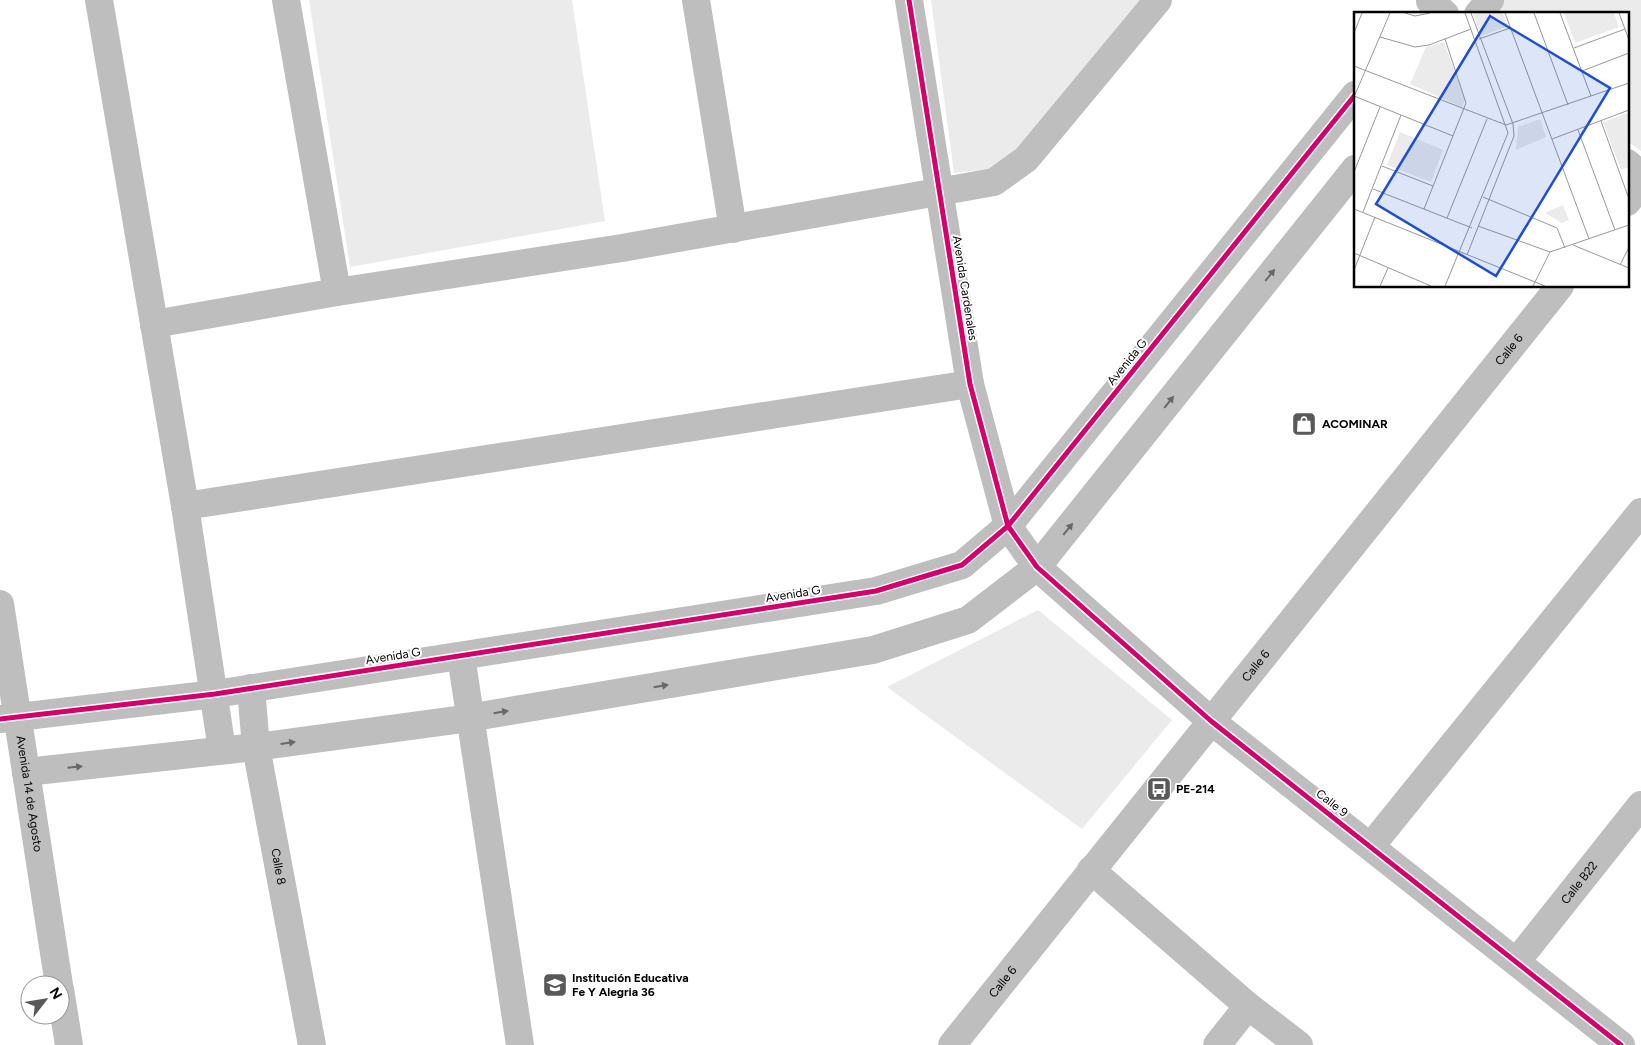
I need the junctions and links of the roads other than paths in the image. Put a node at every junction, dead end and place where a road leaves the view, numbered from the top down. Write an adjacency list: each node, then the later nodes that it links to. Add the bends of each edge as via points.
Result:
1 (99, 0): 18 (street)
2 (286, 0): 17 (street)
3 (696, 0): 15 (street)
4 (909, 0): 13 (street, Avenida Cardenales)
5 (1158, 0): 13 (street, via 1026,159 994,182)
6 (1490, 0): 7 (street)
7 (1480, 12)
8 (1354, 96): 22 (street, Avenida G)
9 (1628, 165): 11 (street)
10 (1354, 170): 23 (street, one-way to 10)
11 (1641, 175)
12 (1641, 185): 14 (street)
13 (941, 192): 15 (street); 19 (street, Avenida Cardenales)
14 (1628, 201)
15 (733, 229): 17 (street)
16 (1558, 288): 30 (street, Calle 6)
17 (337, 292): 18 (street)
18 (154, 324): 20 (street)
19 (970, 384): 20 (street); 22 (street, Avenida Cardenales)
20 (185, 506): 27 (street)
21 (1641, 512): 35 (street)
22 (1008, 526): 23 (street, Avenida Cardenales); 25 (street, Avenida G, via 962,565 876,591)
23 (1037, 567): 29 (street, one-way to 23, via 873,650 968,620); 30 (street, Calle 9)
24 (0, 604): 28 (street, Avenida 14 de Agosto)
25 (461, 656): 26 (street, Avenida G); 29 (street)
26 (251, 688): 27 (street, Avenida G); 31 (street, Calle 8)
27 (215, 694): 28 (street, Avenida G); 32 (street)
28 (9, 718): 33 (street, Avenida 14 de Agosto)
29 (470, 718): 31 (street, one-way to 29); 43 (street)
30 (1211, 720): 35 (street, Calle 9); 36 (street, Calle 6)
31 (256, 747): 32 (street); 42 (street, Calle 8)
32 (222, 750): 33 (street, one-way to 32)
33 (26, 772): 38 (street, Avenida 14 de Agosto)
34 (1641, 805): 37 (street, Calle B22)
35 (1371, 846): 37 (street, Calle 9)
36 (1091, 870): 39 (street); 44 (street, Calle 6)
37 (1518, 961): 47 (street, Calle 9)
38 (58, 975)
39 (1248, 1006): 45 (street); 46 (street)
40 (66, 1025): 41 (street, Avenida 14 de Agosto)
41 (69, 1045)
42 (312, 1045)
43 (520, 1045)
44 (952, 1045)
45 (1217, 1045)
46 (1299, 1045)
47 (1621, 1045)

